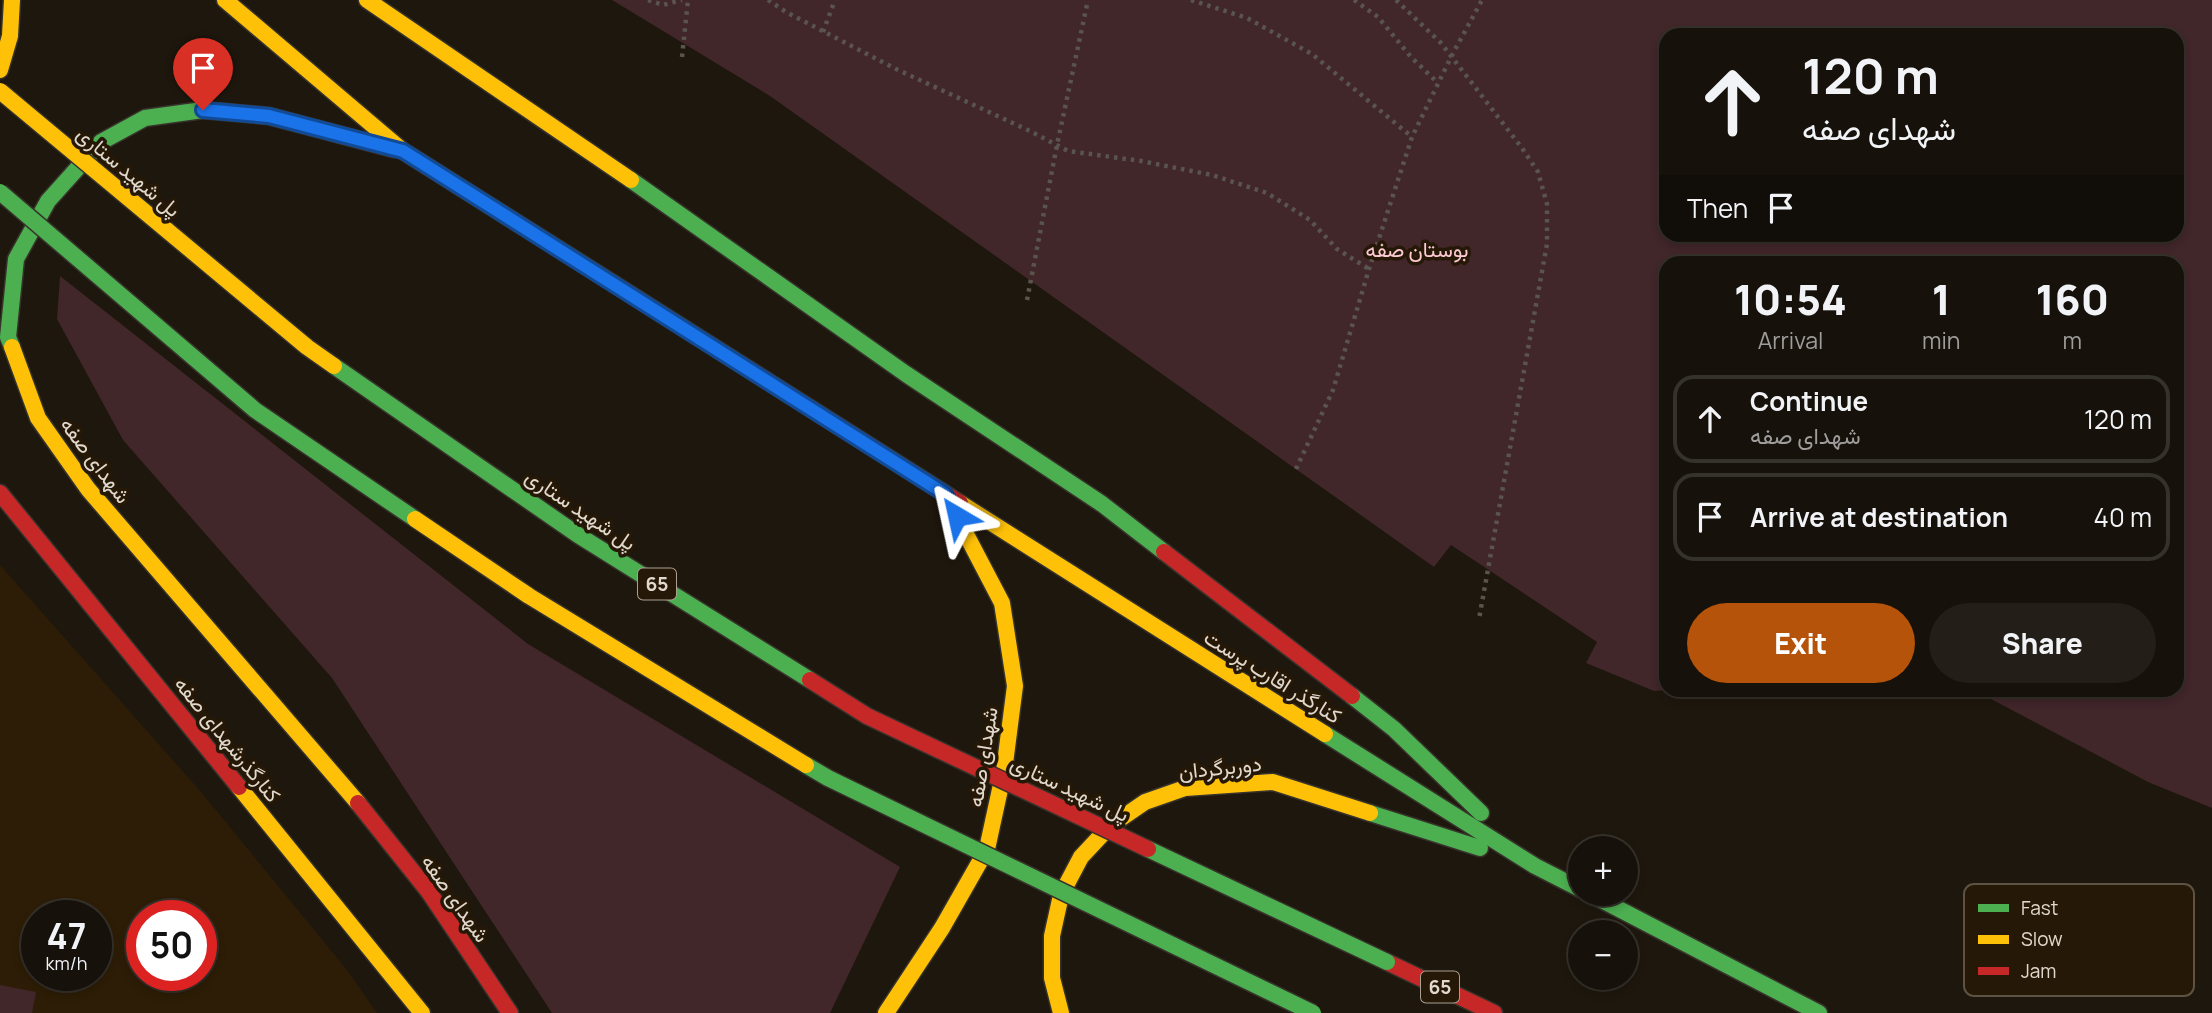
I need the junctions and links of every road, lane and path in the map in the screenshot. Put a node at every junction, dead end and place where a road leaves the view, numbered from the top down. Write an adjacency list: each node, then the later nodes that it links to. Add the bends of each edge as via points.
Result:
1 (12, 0): 17 (main road, via 9,49)
2 (225, 0): 22 (main road)
3 (367, 0): 30 (main road, via 906,374 1102,504 1394,729)
4 (648, 0): 5 (path, via 663,5)
5 (682, 0)
6 (688, 0): 15 (path)
7 (768, 0): 14 (path)
8 (835, 0): 14 (path)
9 (1088, 0): 21 (path)
10 (1191, 0): 20 (path, via 1247,18 1312,54)
11 (1354, 0): 18 (path, via 1378,17)
12 (1396, 0): 16 (path)
13 (1482, 0): 16 (path)
14 (823, 32): 21 (path)
15 (682, 57)
16 (1451, 57): 18 (path); 29 (path, via 1538,172 1547,204 1547,244)
17 (0, 70)
18 (1438, 83): 20 (path)
19 (0, 91): 38 (main road, پل شهید ستاری / 65, bridge, via 307,347 601,550 867,716)
20 (1412, 137): 24 (path)
21 (1057, 145): 24 (path, via 1068,151 1212,175 1267,193 1310,220 1338,249); 25 (path)
22 (403, 151): 28 (main road, کنارگذر اقارب پرست); 34 (main road, شهدای صفه, via 269,116 203,110 145,118 101,142 48,201 16,259 8,337 38,418 88,489 334,773 429,892)
23 (0, 192): 37 (main road, bridge, via 255,410 529,596 828,778)
24 (1368, 269): 26 (path, via 1333,390)
25 (1027, 300)
26 (1296, 469)
27 (0, 493): 33 (main road, کنارگذرشهدای صفه)
28 (945, 494): 30 (main road, کنارگذر اقارب پرست); 35 (main road, شهدای صفه, via 1002,603 1015,686 1004,771 987,849)
29 (1479, 619)
30 (1535, 866): 31 (main road, کنارگذر اقارب پرست); 36 (main road, دوربرگردان, via 1273,782 1185,788 1145,802 1110,826 1081,857 1061,895 1052,936 1052,978)
31 (1568, 883)
32 (1613, 906): 39 (main road)
33 (422, 1013)
34 (510, 1013)
35 (886, 1013)
36 (1062, 1013)
37 (1313, 1013)
38 (1494, 1013)
39 (1819, 1013)

